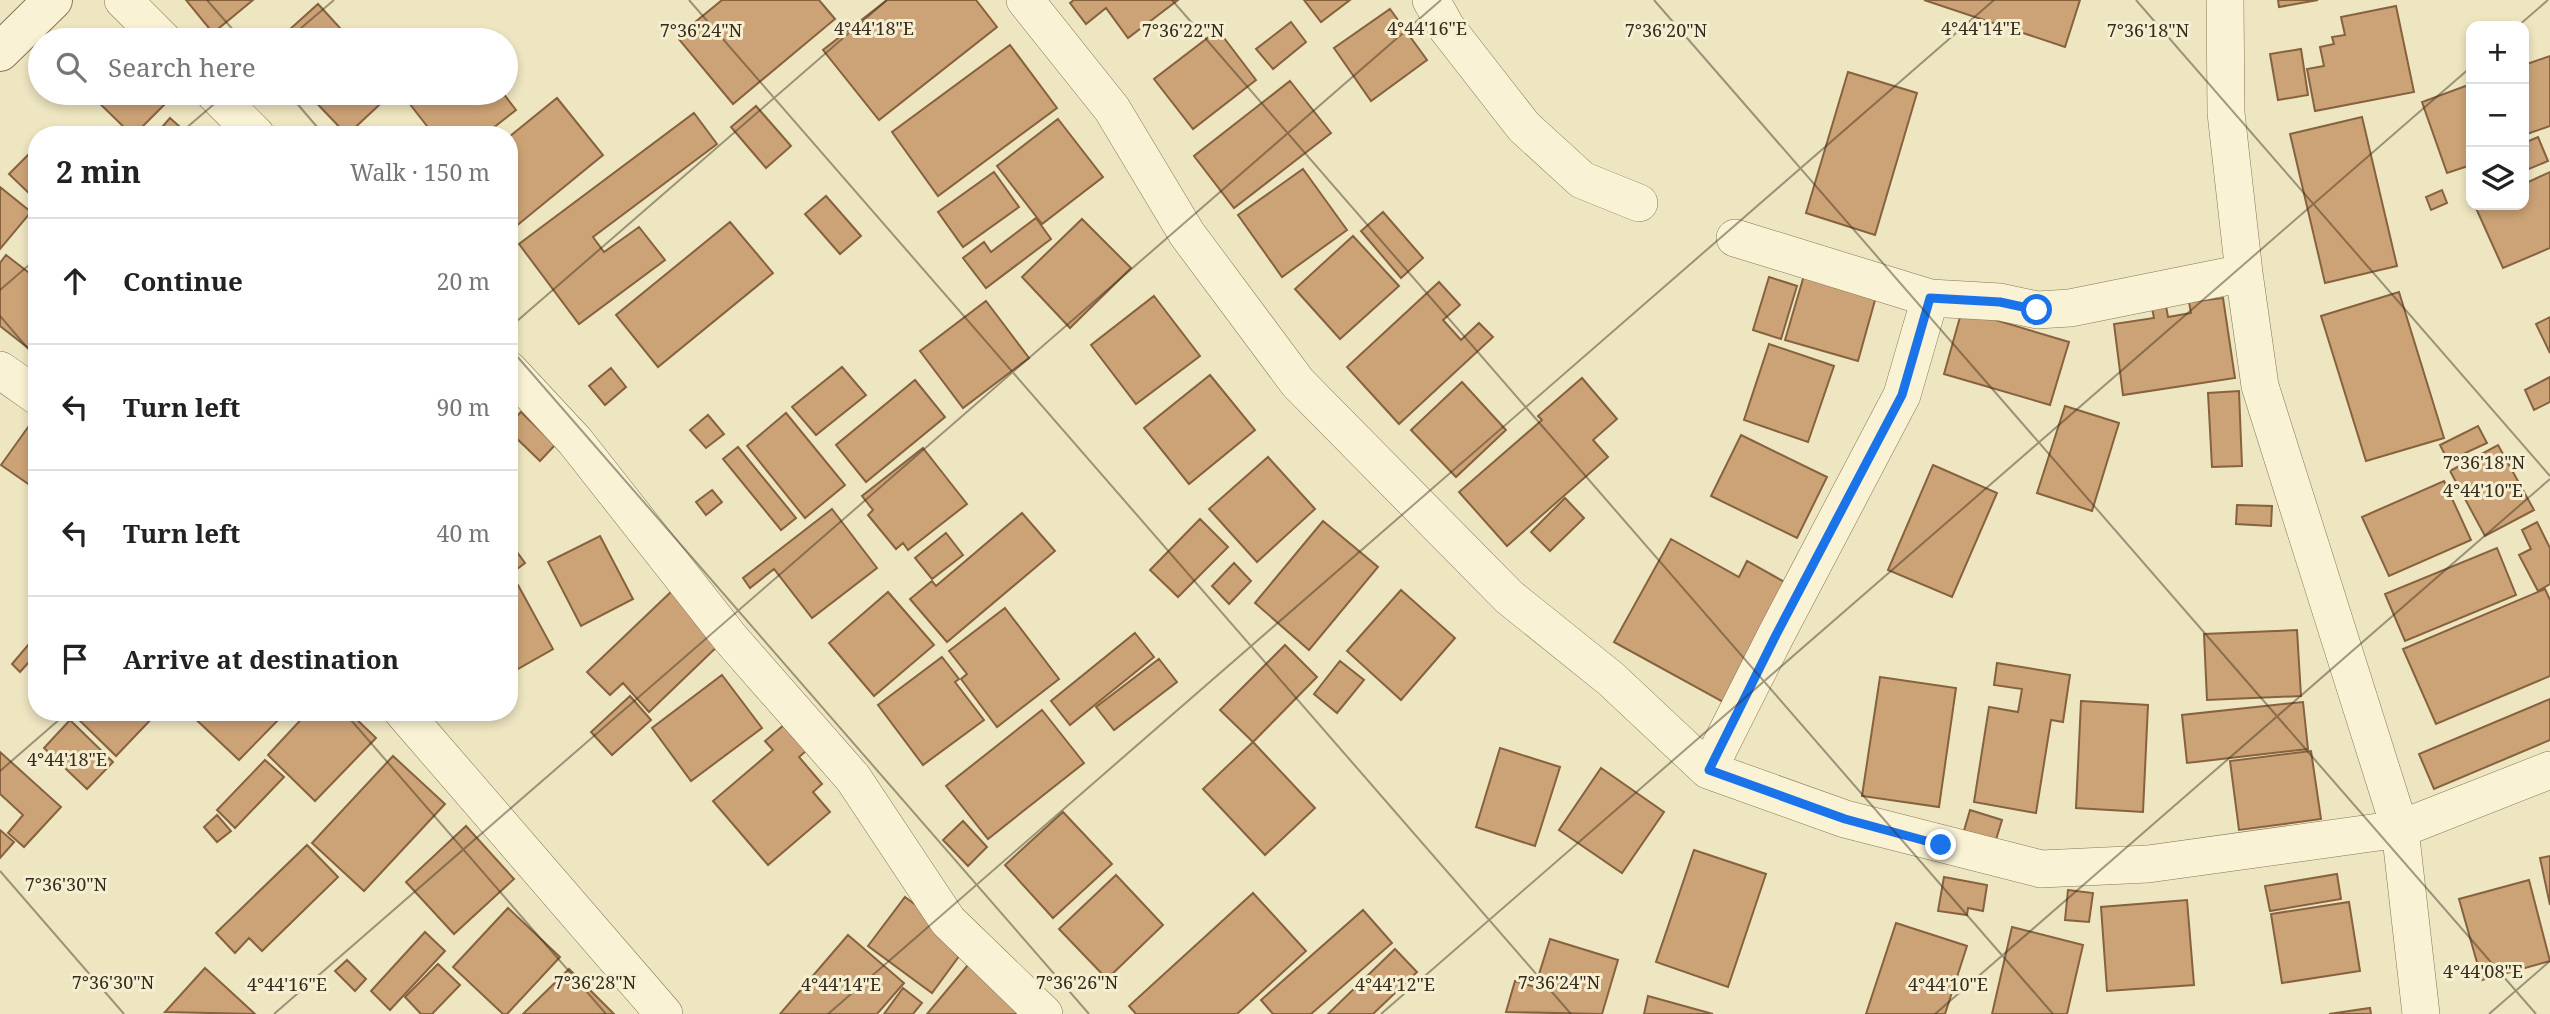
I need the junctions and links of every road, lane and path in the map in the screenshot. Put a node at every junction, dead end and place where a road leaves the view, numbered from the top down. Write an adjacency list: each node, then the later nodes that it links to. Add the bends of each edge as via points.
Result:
1 (53, 0): 7 (street)
2 (123, 0): 6 (street)
3 (1025, 0): 18 (street, via 1112,109 1187,234 1297,383 1509,597 1611,679)
4 (1431, 0): 10 (street, via 1446,27 1524,127 1582,180)
5 (2225, 0): 12 (street, via 2226,113)
6 (151, 28)
7 (0, 52)
8 (226, 105): 9 (street)
9 (247, 126)
10 (1639, 203)
11 (1735, 237): 13 (street)
12 (2244, 274): 13 (street, via 2070,308 2037,310 2000,302); 20 (street, via 2260,386)
13 (1930, 298): 18 (street, via 1902,395)
14 (0, 370): 16 (street)
15 (518, 380): 22 (street, via 575,441 732,639 853,778 947,921)
16 (28, 390)
17 (411, 721): 21 (street)
18 (1709, 770): 20 (street, via 1845,819 2041,869 2148,864)
19 (2550, 770): 20 (street)
20 (2400, 829): 23 (street)
21 (664, 1014)
22 (1044, 1014)
23 (2421, 1014)

